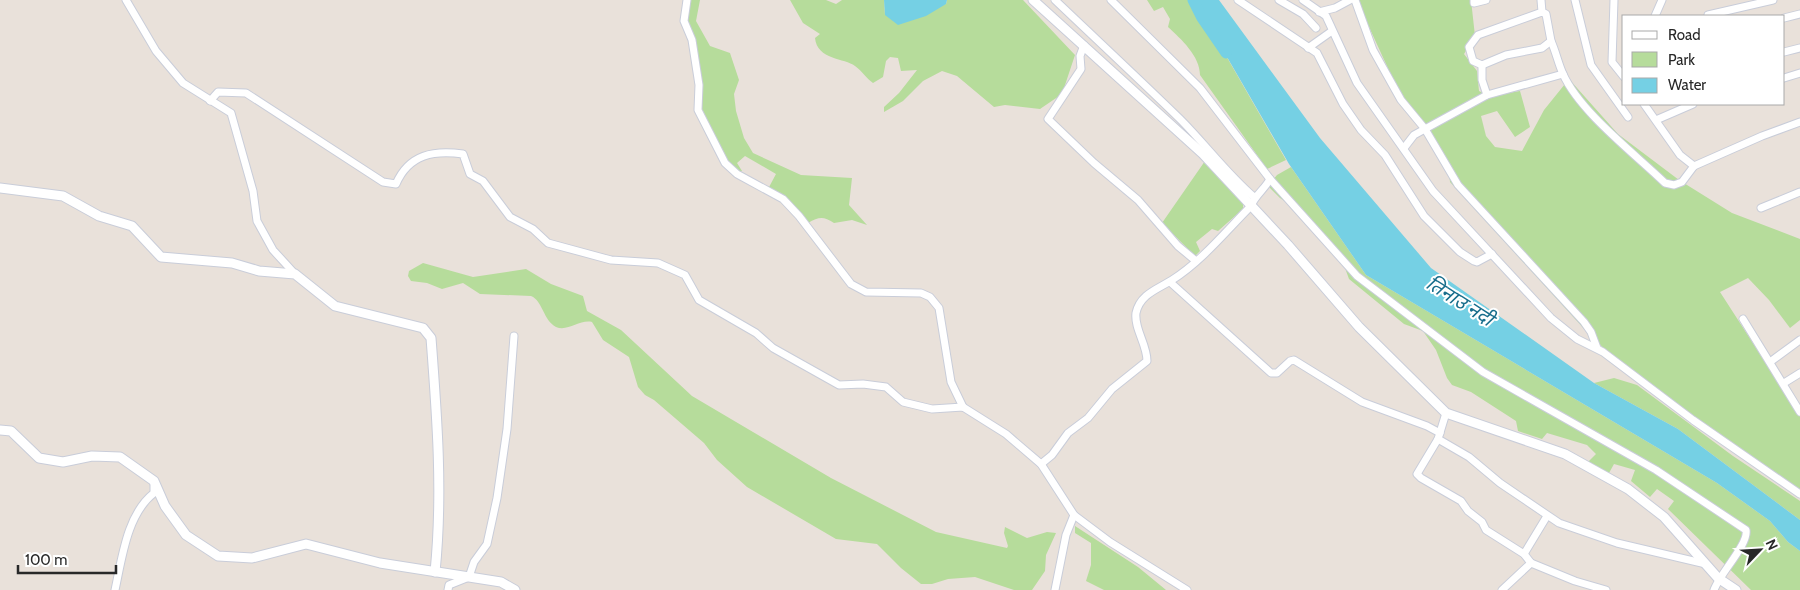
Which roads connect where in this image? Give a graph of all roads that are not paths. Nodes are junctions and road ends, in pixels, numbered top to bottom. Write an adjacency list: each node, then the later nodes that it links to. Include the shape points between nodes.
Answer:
1 (126, 0): 37 (street, via 161,57 183,83)
2 (687, 0): 62 (street, via 684,21 692,40 700,85 698,110 725,163 737,174 783,200 800,216 851,284 866,292 921,293 930,297 939,308 951,382)
3 (1033, 0): 27 (street)
4 (1055, 0): 49 (street, via 1182,121)
5 (1111, 0): 46 (street, via 1200,88)
6 (1238, 0): 28 (street)
7 (1279, 0): 24 (street, via 1302,14)
8 (1303, 0): 18 (street)
9 (1350, 0): 18 (street)
10 (1354, 0): 43 (street, via 1373,50 1406,106)
11 (1474, 0): 12 (street, via 1474,3)
12 (1486, 0)
13 (1541, 0): 19 (street)
14 (1574, 0): 40 (street, via 1591,65)
15 (1614, 0): 34 (street, via 1612,62)
16 (1662, 0): 21 (street)
17 (1773, 0): 22 (street)
18 (1319, 12): 25 (street, via 1326,16)
19 (1542, 12): 26 (street, via 1546,14); 31 (street, via 1478,35 1469,47 1473,61)
20 (1800, 14): 23 (street)
21 (1655, 15)
22 (1708, 15)
23 (1785, 18)
24 (1316, 28)
25 (1332, 31): 28 (street); 44 (street, via 1357,83)
26 (1551, 41): 31 (street, via 1542,48 1506,55); 33 (street)
27 (1084, 45): 49 (street); 52 (street, via 1080,56 1081,69 1048,119 1138,200 1178,246)
28 (1308, 48): 51 (street, via 1316,54 1343,104 1385,156 1424,216 1474,261)
29 (1800, 48): 30 (street)
30 (1785, 52)
31 (1482, 65): 36 (street)
32 (1800, 73): 35 (street)
33 (1563, 74): 36 (street); 45 (street, via 1588,110 1665,183 1674,185 1682,182)
34 (1622, 74)
35 (1785, 78)
36 (1487, 95): 43 (street)
37 (210, 100): 53 (street, via 231,113 253,191 257,221 273,250); 62 (street, via 218,92 246,93 383,182 396,184 401,172 413,160 442,151 463,154 470,174 483,181 510,217 533,229 548,243 611,260 658,263 685,275 699,300 756,333 773,348 839,385 886,387 903,402 932,409)
38 (1645, 105): 41 (street)
39 (1691, 105): 41 (street)
40 (1628, 117)
41 (1656, 120): 45 (street, via 1680,155)
42 (1800, 122): 45 (street)
43 (1425, 129): 44 (street, via 1414,135); 58 (street, via 1458,185 1584,322)
44 (1404, 148): 51 (street, via 1456,219)
45 (1694, 166)
46 (1270, 179): 49 (street); 77 (street, via 1357,276 1483,372 1656,470 1746,530 1745,541)
47 (0, 188): 53 (street, via 63,196 100,216 132,226 160,257 232,263 259,271)
48 (1800, 192): 50 (street)
49 (1253, 202): 52 (street); 64 (street, via 1359,327)
50 (1761, 208)
51 (1492, 254): 58 (street, via 1551,318 1577,339)
52 (1196, 261): 54 (street)
53 (295, 274): 75 (street, via 335,306 424,328 431,338 438,433 439,533)
54 (1170, 282): 66 (street, via 1271,373 1277,373 1294,360 1362,402 1426,426); 67 (street, via 1146,296 1138,307 1136,321 1147,353 1144,365 1112,389 1088,418 1068,433)
55 (1743, 319): 59 (street)
56 (514, 336): 76 (street, via 507,429 496,498 486,544)
57 (1800, 340): 59 (street)
58 (1598, 348): 69 (street, via 1693,420)
59 (1770, 362): 61 (street)
60 (1800, 373): 61 (street)
61 (1784, 384): 63 (street)
62 (963, 407): 67 (street, via 1006,434)
63 (1800, 412)
64 (1446, 414): 66 (street); 74 (street, via 1565,454 1628,489 1664,517)
65 (0, 430): 68 (street, via 10,430 39,458 63,462 92,456 120,456)
66 (1439, 436): 71 (street); 72 (street, via 1418,474 1461,501 1486,530)
67 (1041, 464): 70 (street)
68 (154, 481): 75 (street, via 165,506 186,536 218,556 252,558 306,544 380,563); 78 (street, via 154,492 134,518)
69 (1800, 494)
70 (1074, 516): 81 (street, via 1066,535); 82 (street)
71 (1547, 516): 72 (street); 74 (street, via 1569,527 1617,542)
72 (1524, 554): 73 (street)
73 (1531, 563): 83 (street); 84 (street)
74 (1708, 565): 77 (street)
75 (435, 572): 76 (street)
76 (469, 577): 79 (street, via 449,585); 80 (street, via 501,582)
77 (1718, 578): 85 (street); 86 (street)
78 (115, 590)
79 (448, 590)
80 (515, 590)
81 (1055, 590)
82 (1187, 590)
83 (1502, 590)
84 (1606, 590)
85 (1714, 590)
86 (1736, 590)

